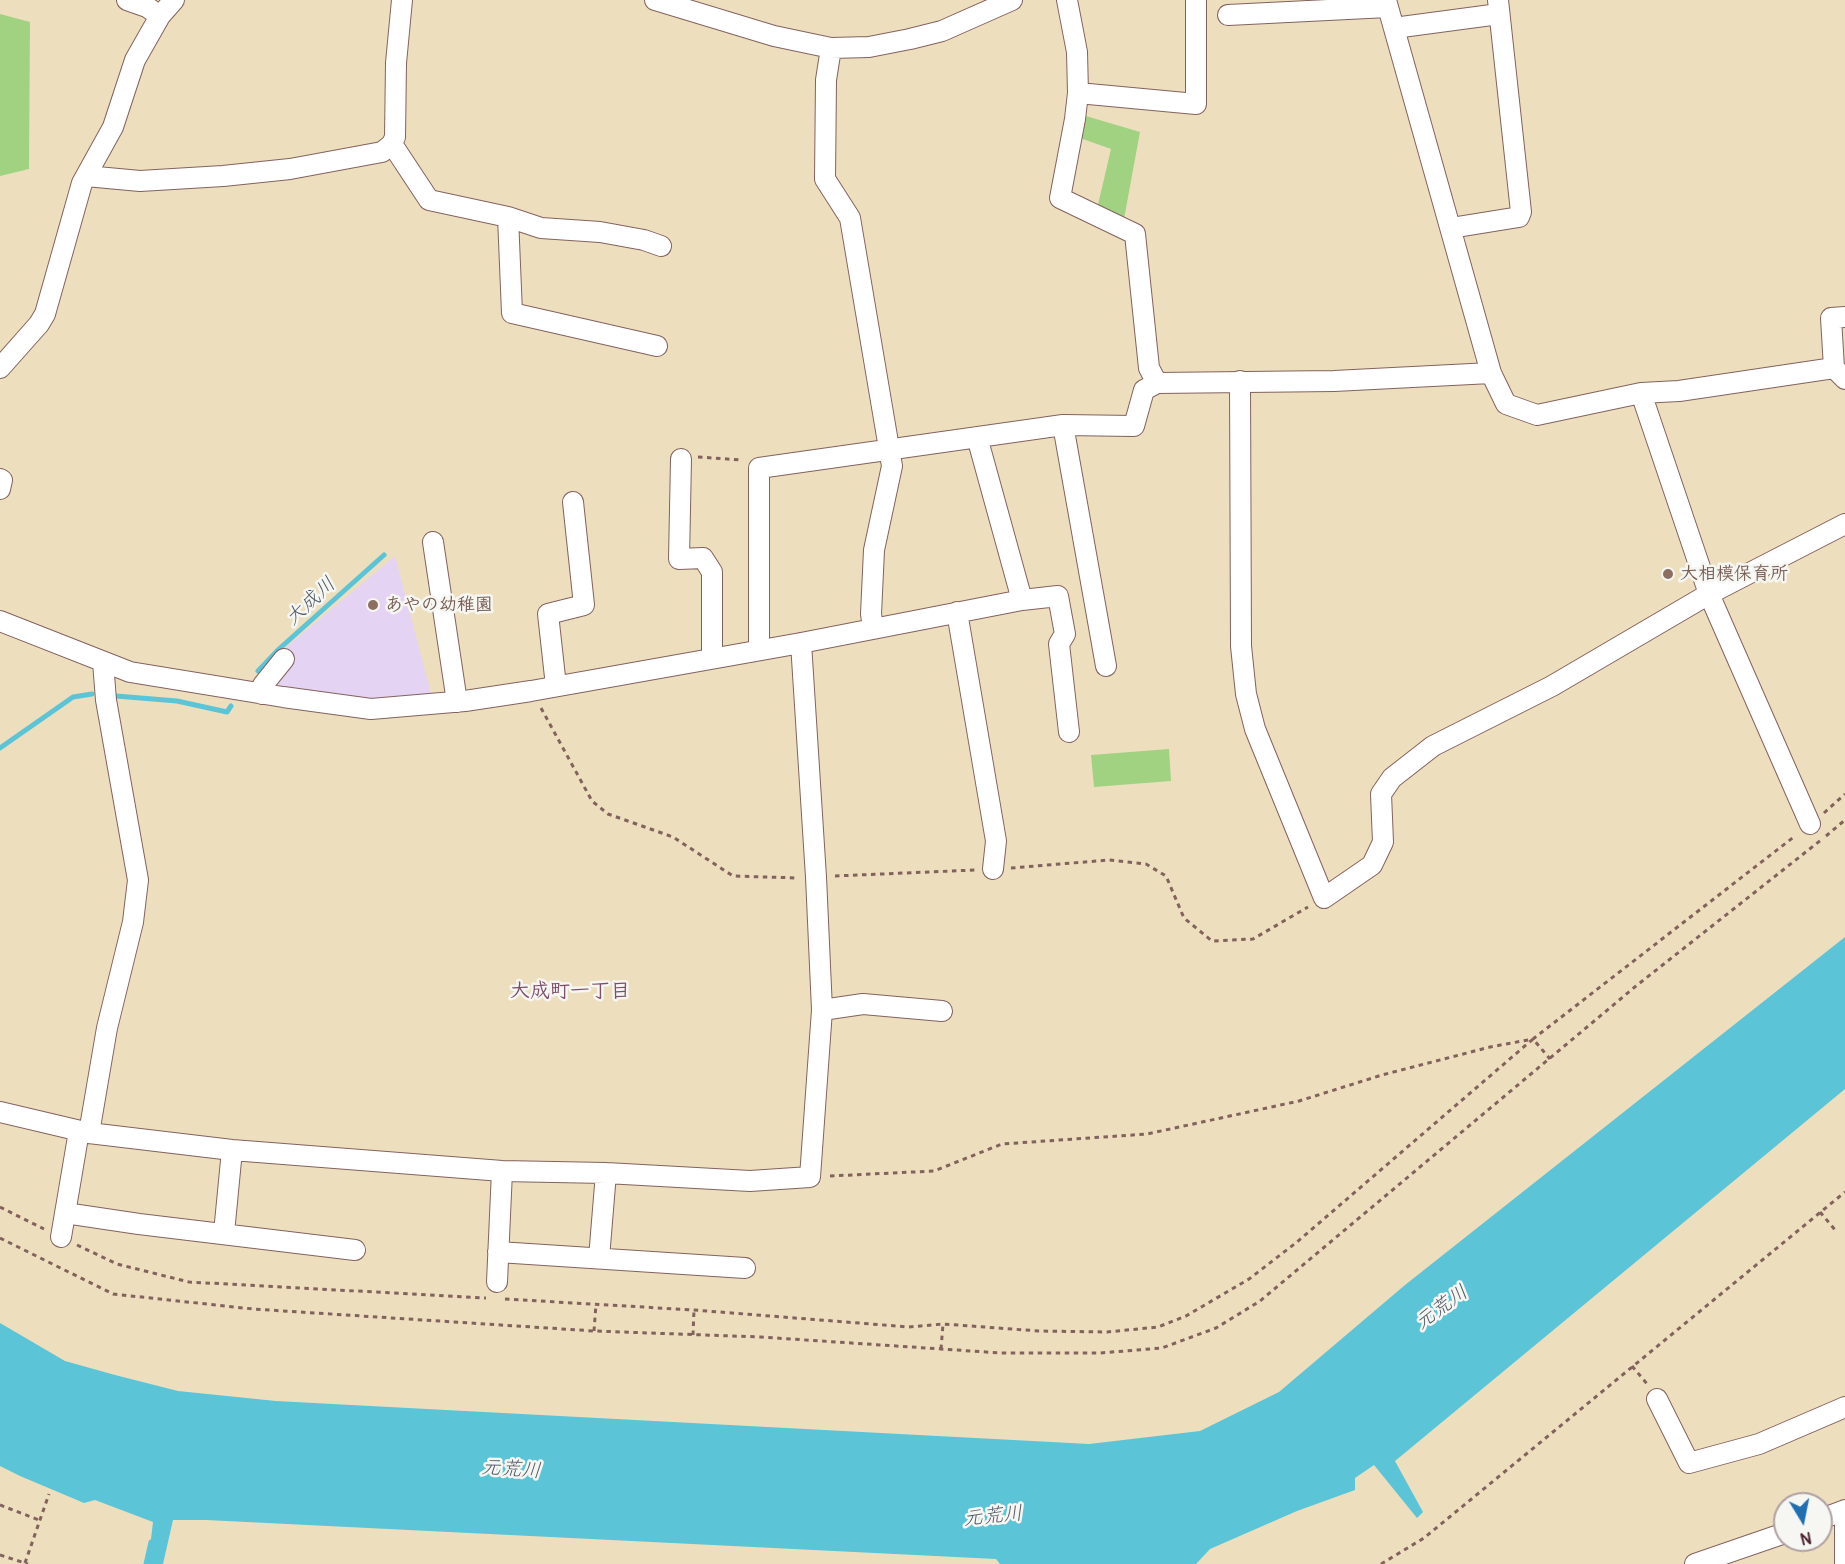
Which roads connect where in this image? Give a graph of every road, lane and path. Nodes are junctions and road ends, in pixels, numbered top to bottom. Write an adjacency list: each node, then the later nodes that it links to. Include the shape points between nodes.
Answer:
1 (126, 0): 12 (street)
2 (174, 0): 12 (street)
3 (402, 0): 16 (street)
4 (655, 0): 14 (street, via 774,36)
5 (1012, 0): 14 (street, via 942,31 869,46)
6 (1067, 0): 15 (street, via 1077,52)
7 (1197, 0): 15 (street, via 1196,104)
8 (1387, 4): 9 (street); 13 (street)
9 (1301, 6): 11 (street)
10 (1499, 7): 13 (street); 19 (street, via 1521,212 1519,217)
11 (1228, 15)
12 (160, 16): 17 (street, via 135,60 113,127)
13 (1394, 28): 19 (street)
14 (831, 48): 31 (street, via 826,80 825,179 850,218)
15 (1078, 93): 27 (street, via 1060,198 1135,234 1149,369)
16 (392, 144): 17 (street, via 382,152 290,169 140,181); 18 (street, via 429,200)
17 (86, 176): 23 (street, via 45,314)
18 (508, 217): 20 (street, via 541,228 600,232); 22 (street, via 512,313)
19 (1451, 228): 24 (street)
20 (661, 246)
21 (1845, 317): 25 (street, via 1831,318)
22 (657, 346)
23 (0, 368)
24 (1491, 373): 26 (street); 28 (street, via 1506,404 1537,415)
25 (1840, 374): 28 (street)
26 (1240, 381): 27 (street); 60 (street, via 1241,646 1246,694 1255,729)
27 (1157, 383): 29 (street, via 1144,390 1134,426)
28 (1641, 393): 39 (street)
29 (1063, 425): 30 (street); 49 (street)
30 (977, 437): 31 (street); 40 (street)
31 (890, 451): 33 (street); 43 (street, via 892,466 874,549)
32 (681, 459): 33 (path, via 750,460); 47 (street, via 679,559 702,558 712,572)
33 (759, 468): 45 (street)
34 (0, 479): 35 (street)
35 (0, 489)
36 (573, 501): 50 (street, via 584,605 548,614)
37 (1845, 524): 39 (street)
38 (433, 542): 53 (street)
39 (1709, 594): 57 (street); 60 (street, via 1552,686 1433,746 1392,778 1381,794 1383,842 1372,865)
40 (1022, 600): 41 (street); 54 (street, via 1058,596 1065,634 1059,644)
41 (957, 612): 43 (street); 58 (street, via 996,841)
42 (0, 621): 48 (street)
43 (873, 628): 44 (street)
44 (801, 643): 45 (street); 59 (street)
45 (759, 649): 47 (street)
46 (284, 658): 52 (street, via 263,685)
47 (712, 658): 50 (street)
48 (103, 662): 52 (street, via 130,672); 66 (street, via 106,700 138,880 133,922)
49 (1106, 666)
50 (556, 686): 51 (street)
51 (531, 691): 53 (street); 59 (path, via 592,801 608,814 673,837 733,876)
52 (262, 694): 53 (street, via 371,709)
53 (457, 702)
54 (1069, 732)
55 (1845, 794): 57 (path)
56 (1845, 820): 64 (path)
57 (1810, 824): 63 (path)
58 (993, 869): 59 (path); 60 (path, via 1109,860 1146,864 1166,876 1184,918 1212,940 1253,939)
59 (816, 877): 61 (street)
60 (1324, 898)
61 (822, 1010): 62 (street, via 863,1004); 70 (street)
62 (942, 1011)
63 (1533, 1039): 64 (path); 70 (path, via 1490,1047 1299,1101 1147,1134 1002,1144 934,1171); 86 (path, via 1297,1242 1249,1279 1186,1316 1158,1327 1107,1332)
64 (1550, 1059): 89 (path, via 1260,1301 1216,1328 1162,1348 1110,1352)
65 (0, 1112): 66 (street)
66 (84, 1132): 67 (street); 74 (street)
67 (232, 1150): 68 (street); 76 (street)
68 (502, 1171): 69 (street); 80 (street)
69 (606, 1173): 70 (street, via 750,1181); 81 (street)
70 (810, 1177)
71 (1845, 1192): 73 (path)
72 (0, 1207): 77 (path)
73 (1820, 1212): 75 (path); 90 (path)
74 (65, 1213): 76 (street); 77 (street)
75 (1836, 1231)
76 (224, 1233): 79 (street)
77 (61, 1237): 83 (path, via 117,1264 189,1282)
78 (0, 1239): 87 (path, via 113,1294 253,1309)
79 (355, 1250)
80 (498, 1252): 81 (street); 83 (street)
81 (599, 1258): 82 (street)
82 (745, 1268)
83 (495, 1293): 84 (path)
84 (596, 1304): 85 (path); 87 (path)
85 (694, 1310): 86 (path, via 909,1327); 88 (path)
86 (943, 1324): 89 (path)
87 (594, 1331): 88 (path)
88 (693, 1335): 89 (path)
89 (941, 1349)
90 (1632, 1366): 91 (path); 101 (path, via 1425,1538)
91 (1652, 1392): 92 (street, via 1689,1463 1759,1444)
92 (1845, 1407)
93 (49, 1494): 96 (path)
94 (0, 1505): 96 (path)
95 (1845, 1510): 103 (street)
96 (39, 1520): 100 (path)
97 (1773, 1538): 99 (street)
98 (0, 1555): 100 (path)
99 (1721, 1560): 102 (street)
100 (26, 1564)
101 (1381, 1564)
102 (1695, 1564)
103 (1845, 1564)

